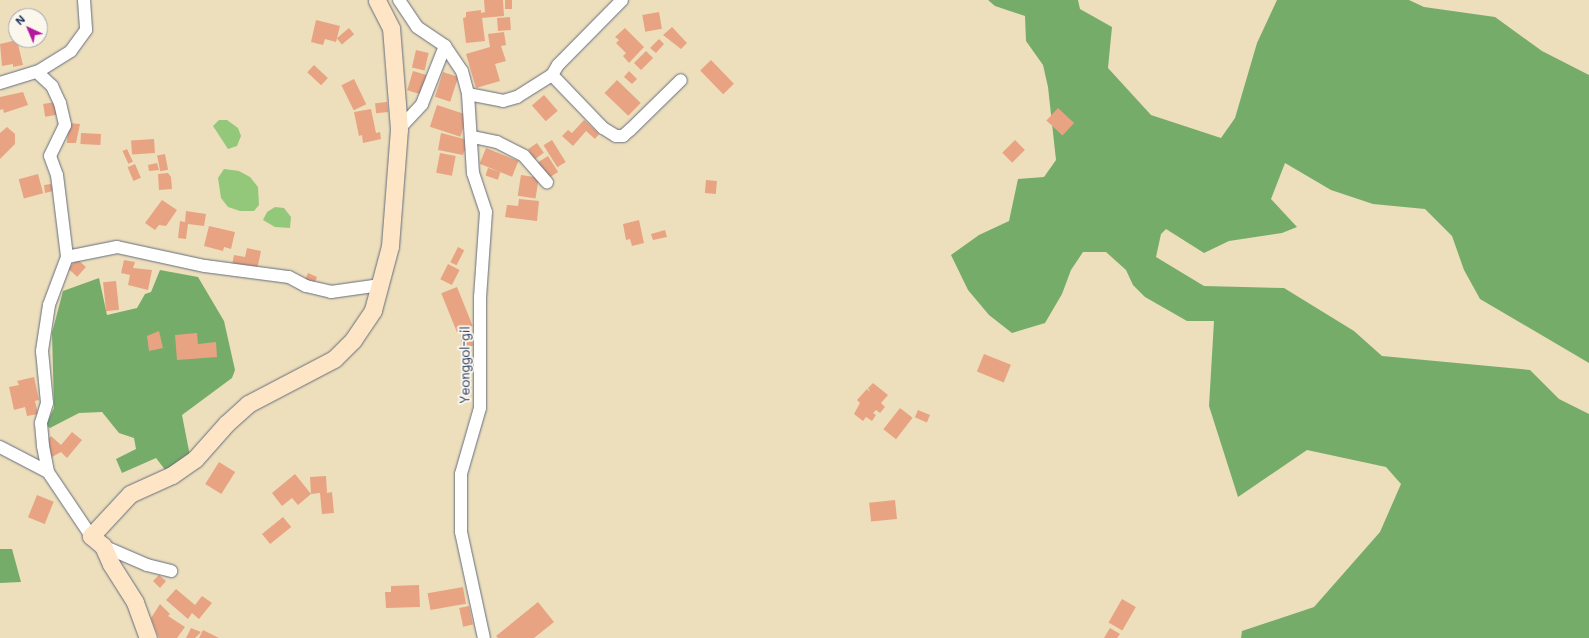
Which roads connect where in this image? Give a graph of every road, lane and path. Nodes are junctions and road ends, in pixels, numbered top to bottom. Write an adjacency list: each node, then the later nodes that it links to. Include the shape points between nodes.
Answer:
1 (84, 0): 6 (street, via 86,30 71,51)
2 (377, 0): 11 (main road, via 391,28)
3 (399, 0): 5 (street, Yeonggol-gil, via 417,27)
4 (622, 0): 7 (street, via 558,65)
5 (445, 46): 10 (street, Yeonggol-gil, via 462,71); 11 (street, via 422,104)
6 (37, 72): 9 (street); 14 (street, via 52,86 60,103 65,125 50,156 57,175)
7 (552, 75): 8 (street, via 603,128 616,136 630,130); 10 (street, via 517,97 503,101)
8 (681, 80)
9 (0, 83)
10 (468, 94): 12 (street, Yeonggol-gil)
11 (399, 129): 15 (main road, via 390,246)
12 (473, 137): 13 (street, via 497,142 524,156); 21 (street, Yeonggol-gil, via 473,173 486,212 480,297 480,408 461,474 461,532)
13 (547, 182)
14 (67, 257): 15 (street, via 117,247 205,266 289,277 306,286 331,292); 17 (street, via 49,305 42,351 47,403 41,423)
15 (381, 285): 18 (main road, via 373,310 354,340 334,359 248,404 195,459 172,475 130,494)
16 (0, 447): 17 (street)
17 (48, 472): 18 (street)
18 (97, 541): 19 (street, via 140,562); 20 (main road, via 135,602)
19 (171, 571)
20 (148, 638)
21 (484, 638)

